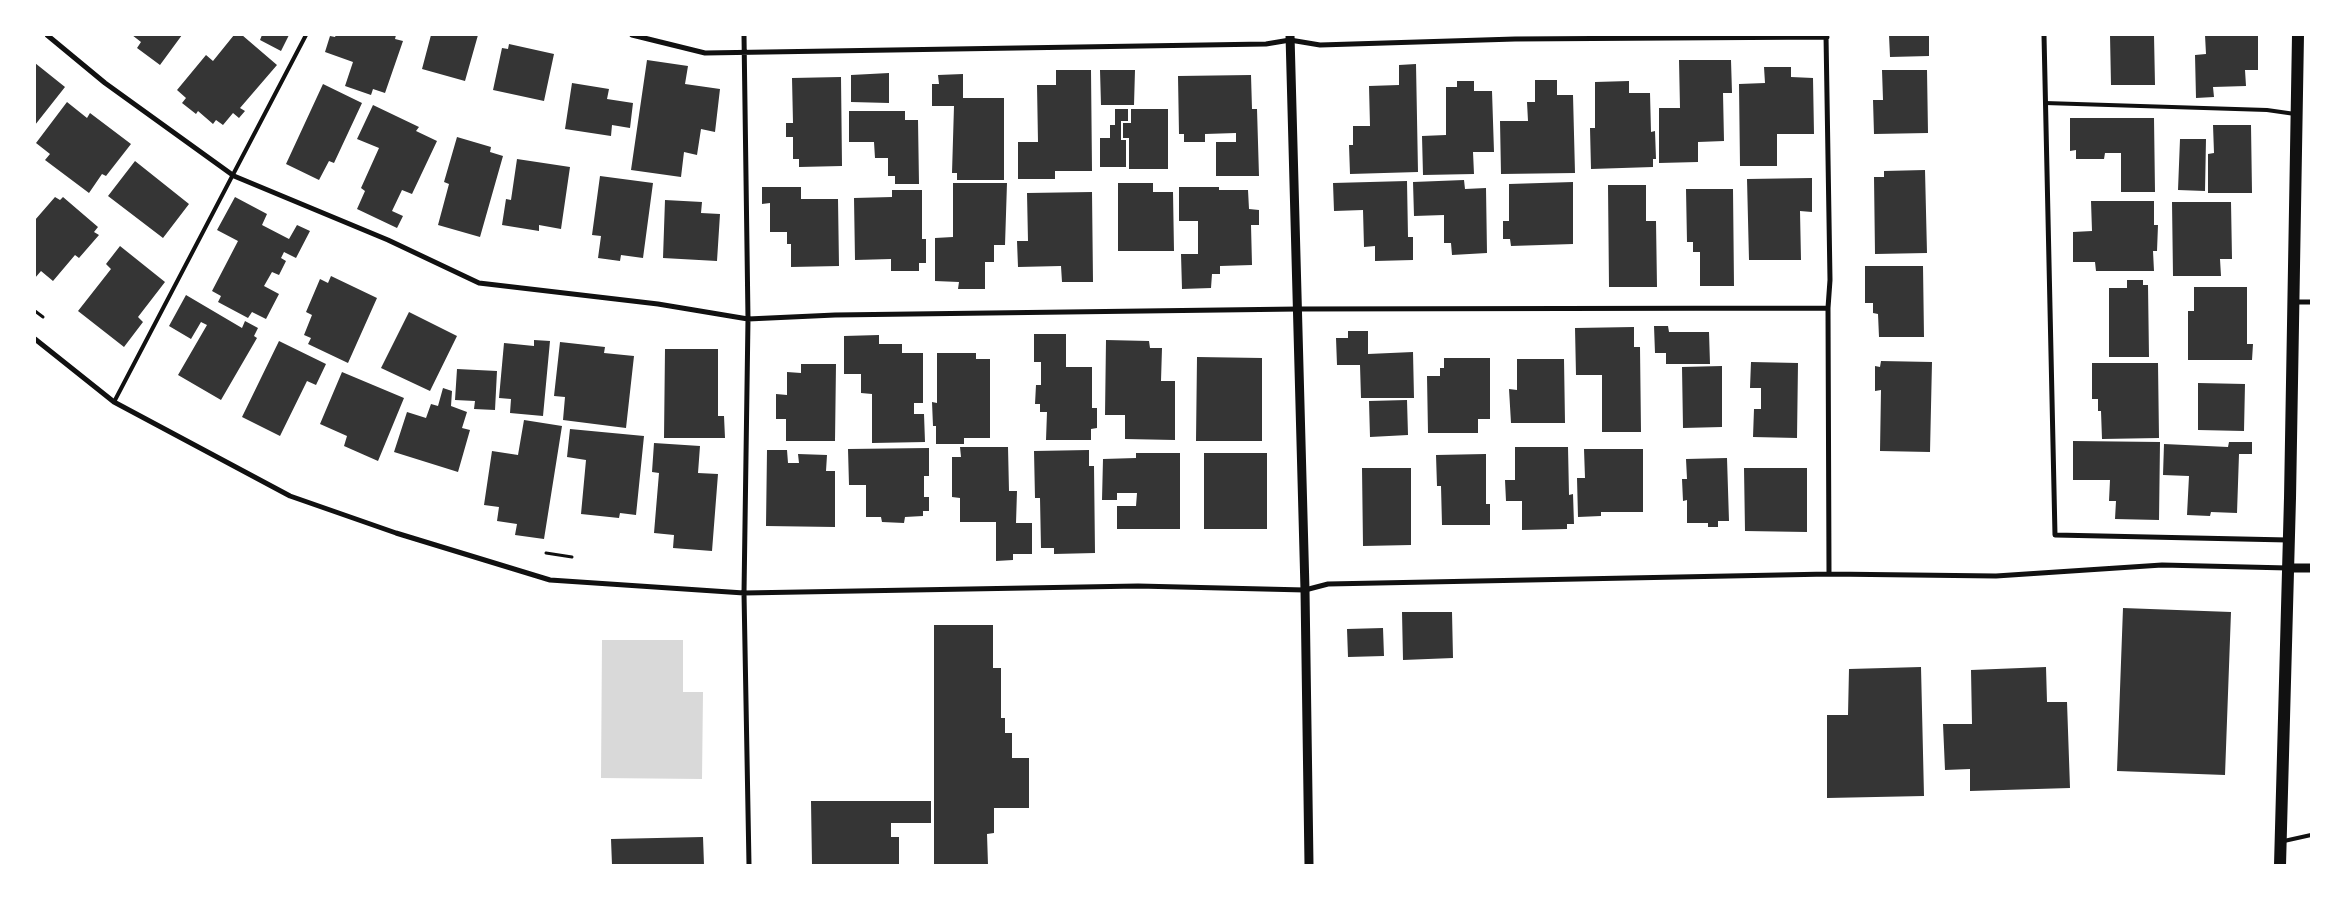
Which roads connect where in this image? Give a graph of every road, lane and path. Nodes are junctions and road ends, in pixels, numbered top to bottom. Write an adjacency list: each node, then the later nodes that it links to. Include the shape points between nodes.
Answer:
1 (47, 35): 12 (street, via 105,83)
2 (306, 35): 12 (lane)
3 (632, 35): 9 (street, via 705,53)
4 (744, 35): 9 (street)
5 (2044, 35): 10 (street)
6 (2298, 35): 11 (main road)
7 (1827, 36): 8 (street, via 1515,39 1320,45); 15 (street)
8 (1290, 38): 9 (street, via 1266,44); 16 (street)
9 (744, 52): 18 (street)
10 (2045, 103): 11 (lane, via 2266,110); 22 (street, via 2055,535)
11 (2297, 114): 13 (main road)
12 (234, 176): 18 (street, via 388,240 480,283 658,304); 21 (lane)
13 (2293, 302): 14 (street); 22 (main road)
14 (2311, 302)
15 (1828, 308): 16 (street); 27 (street)
16 (1298, 309): 18 (street); 28 (street)
17 (35, 311): 19 (path)
18 (748, 319): 29 (street)
19 (50, 322)
20 (35, 340): 21 (street)
21 (114, 402): 29 (street, via 290,496 541,578)
22 (2289, 540): 25 (main road)
23 (543, 553): 24 (path)
24 (582, 558)
25 (2288, 568): 26 (street); 27 (street, via 2162,565 1996,576); 31 (main road)
26 (2311, 568)
27 (1829, 574): 28 (street, via 1328,584)
28 (1305, 590): 29 (street, via 1138,586); 33 (street)
29 (744, 593): 32 (street)
30 (2311, 835): 31 (lane)
31 (2281, 841): 34 (main road)
32 (749, 865)
33 (1309, 865)
34 (2280, 865)

